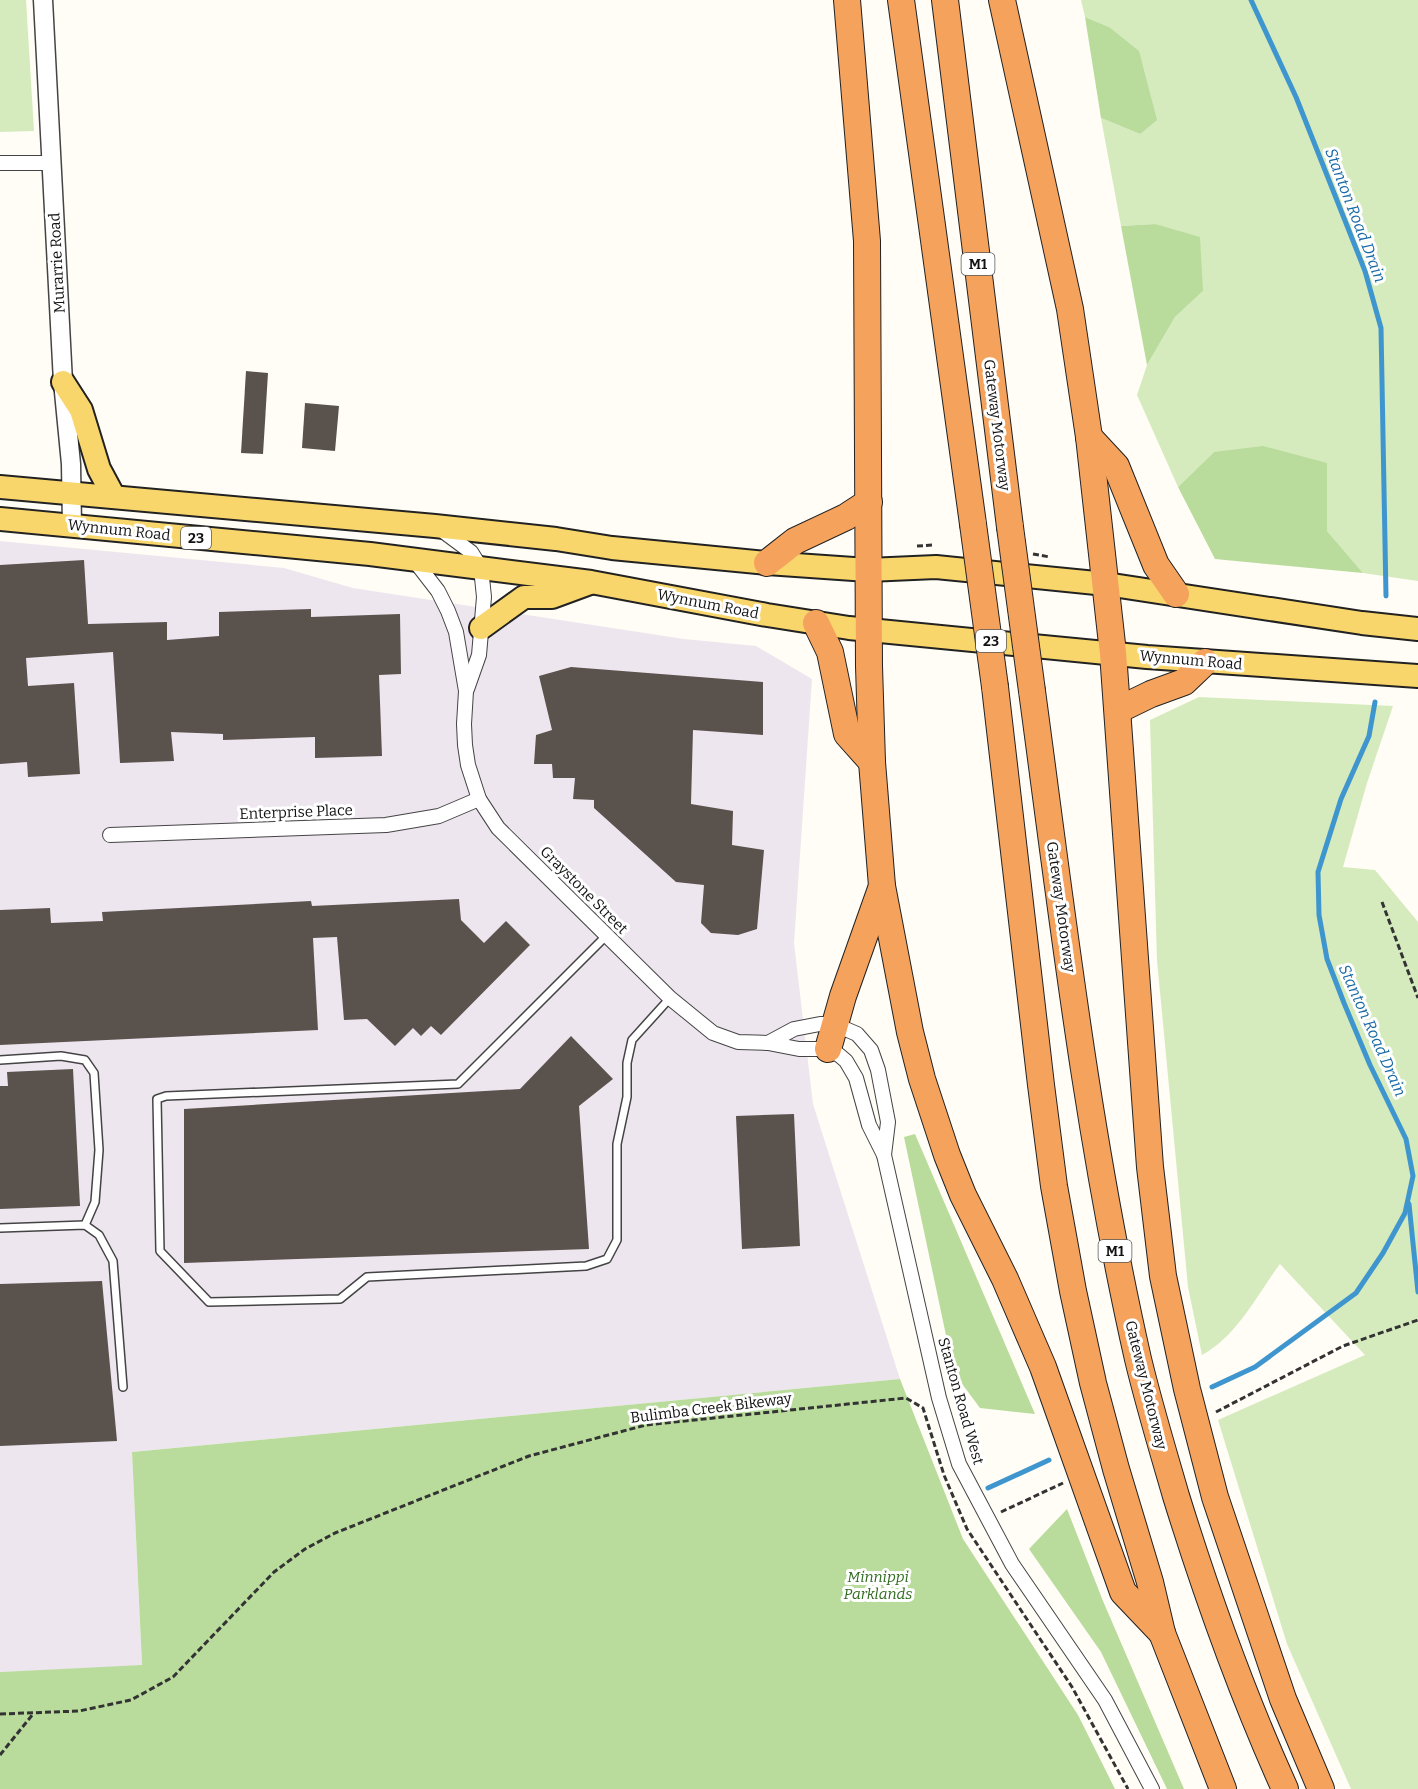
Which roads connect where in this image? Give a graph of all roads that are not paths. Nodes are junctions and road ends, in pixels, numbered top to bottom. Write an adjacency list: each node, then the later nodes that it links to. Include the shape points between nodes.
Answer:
1 (43, 0): 7 (street, Murarrie Road)
2 (847, 0): 13 (highway, via 867,241)
3 (900, 0): 47 (highway, M1, bridge, via 995,687 1054,1186 1093,1383)
4 (945, 0): 50 (highway, Gateway Motorway / M1, bridge, via 1065,939 1118,1263 1161,1446 1197,1564 1239,1680)
5 (1002, 0): 9 (highway, via 1070,309)
6 (0, 163): 7 (street)
7 (52, 164): 8 (street, Murarrie Road)
8 (63, 382): 11 (street, Murarrie Road); 12 (main road, via 81,410 97,462)
9 (1089, 437): 22 (highway); 23 (highway, via 1116,466 1156,566)
10 (0, 488): 11 (main road, 23)
11 (71, 493): 12 (main road, 23); 15 (street, Murarrie Road)
12 (114, 497): 16 (main road, 23)
13 (869, 502): 18 (highway, via 795,541); 20 (highway)
14 (0, 519): 15 (main road, Wynnum Road / 23)
15 (72, 526): 17 (main road, Wynnum Road / 23)
16 (435, 526): 18 (main road, 23); 19 (street, via 464,545)
17 (414, 560): 19 (main road, Wynnum Road / 23); 31 (street, Graystone Street, via 448,611 456,632)
18 (767, 563): 20 (main road, 23)
19 (481, 568): 21 (main road, Wynnum Road / 23); 25 (street, Graystone Street)
20 (868, 570): 22 (main road, 23, via 936,567); 27 (highway)
21 (591, 582): 24 (main road, Wynnum Road / 23); 25 (main road, via 552,597 524,597)
22 (1106, 584): 23 (main road, 23); 28 (highway)
23 (1176, 594): 26 (main road, 23)
24 (816, 623): 27 (main road, Wynnum Road / 23); 33 (highway, via 830,652 847,734)
25 (481, 628): 31 (street, Graystone Street, via 479,655)
26 (1418, 629)
27 (869, 630): 28 (main road, Wynnum Road / 23); 33 (highway)
28 (1113, 653): 29 (main road, Wynnum Road / 23); 32 (highway)
29 (1205, 662): 30 (main road, Wynnum Road / 23); 32 (highway, via 1184,682)
30 (1418, 676)
31 (466, 691): 34 (street, Graystone Street, via 465,745)
32 (1118, 710): 51 (highway, via 1150,1156 1163,1276 1215,1497 1283,1699)
33 (872, 762): 36 (highway)
34 (479, 799): 35 (street, Enterprise Place, via 439,816 386,825); 37 (street, Graystone Street, via 498,828)
35 (110, 835)
36 (882, 886): 39 (highway); 47 (highway, via 910,1032 947,1155 1043,1367 1123,1592)
37 (606, 936): 38 (street, Graystone Street); 38 (lane, via 458,1084 157,1099 160,1251 209,1302 340,1299 367,1277 586,1266 607,1259 617,1240 617,1144 627,1097 632,1040)
38 (670, 998): 40 (street, Graystone Street, via 698,1023 725,1039)
39 (834, 1024): 40 (street, Graystone Street, via 794,1029); 41 (highway); 43 (street, Stanton Road West, via 857,1034 871,1050 888,1122)
40 (768, 1043): 41 (street, Graystone Street)
41 (828, 1049): 43 (street, Stanton Road West, via 852,1069 869,1125)
42 (0, 1060): 44 (lane, via 61,1056 85,1060 94,1073 99,1150 95,1202)
43 (884, 1155): 48 (street, Stanton Road West, via 939,1398 959,1464 1012,1564 1106,1700)
44 (85, 1225): 45 (lane); 46 (lane, via 99,1235 113,1261)
45 (0, 1228)
46 (123, 1387)
47 (1162, 1634): 49 (highway, M1)
48 (1152, 1789)
49 (1223, 1789)
50 (1285, 1789)
51 (1321, 1789)

